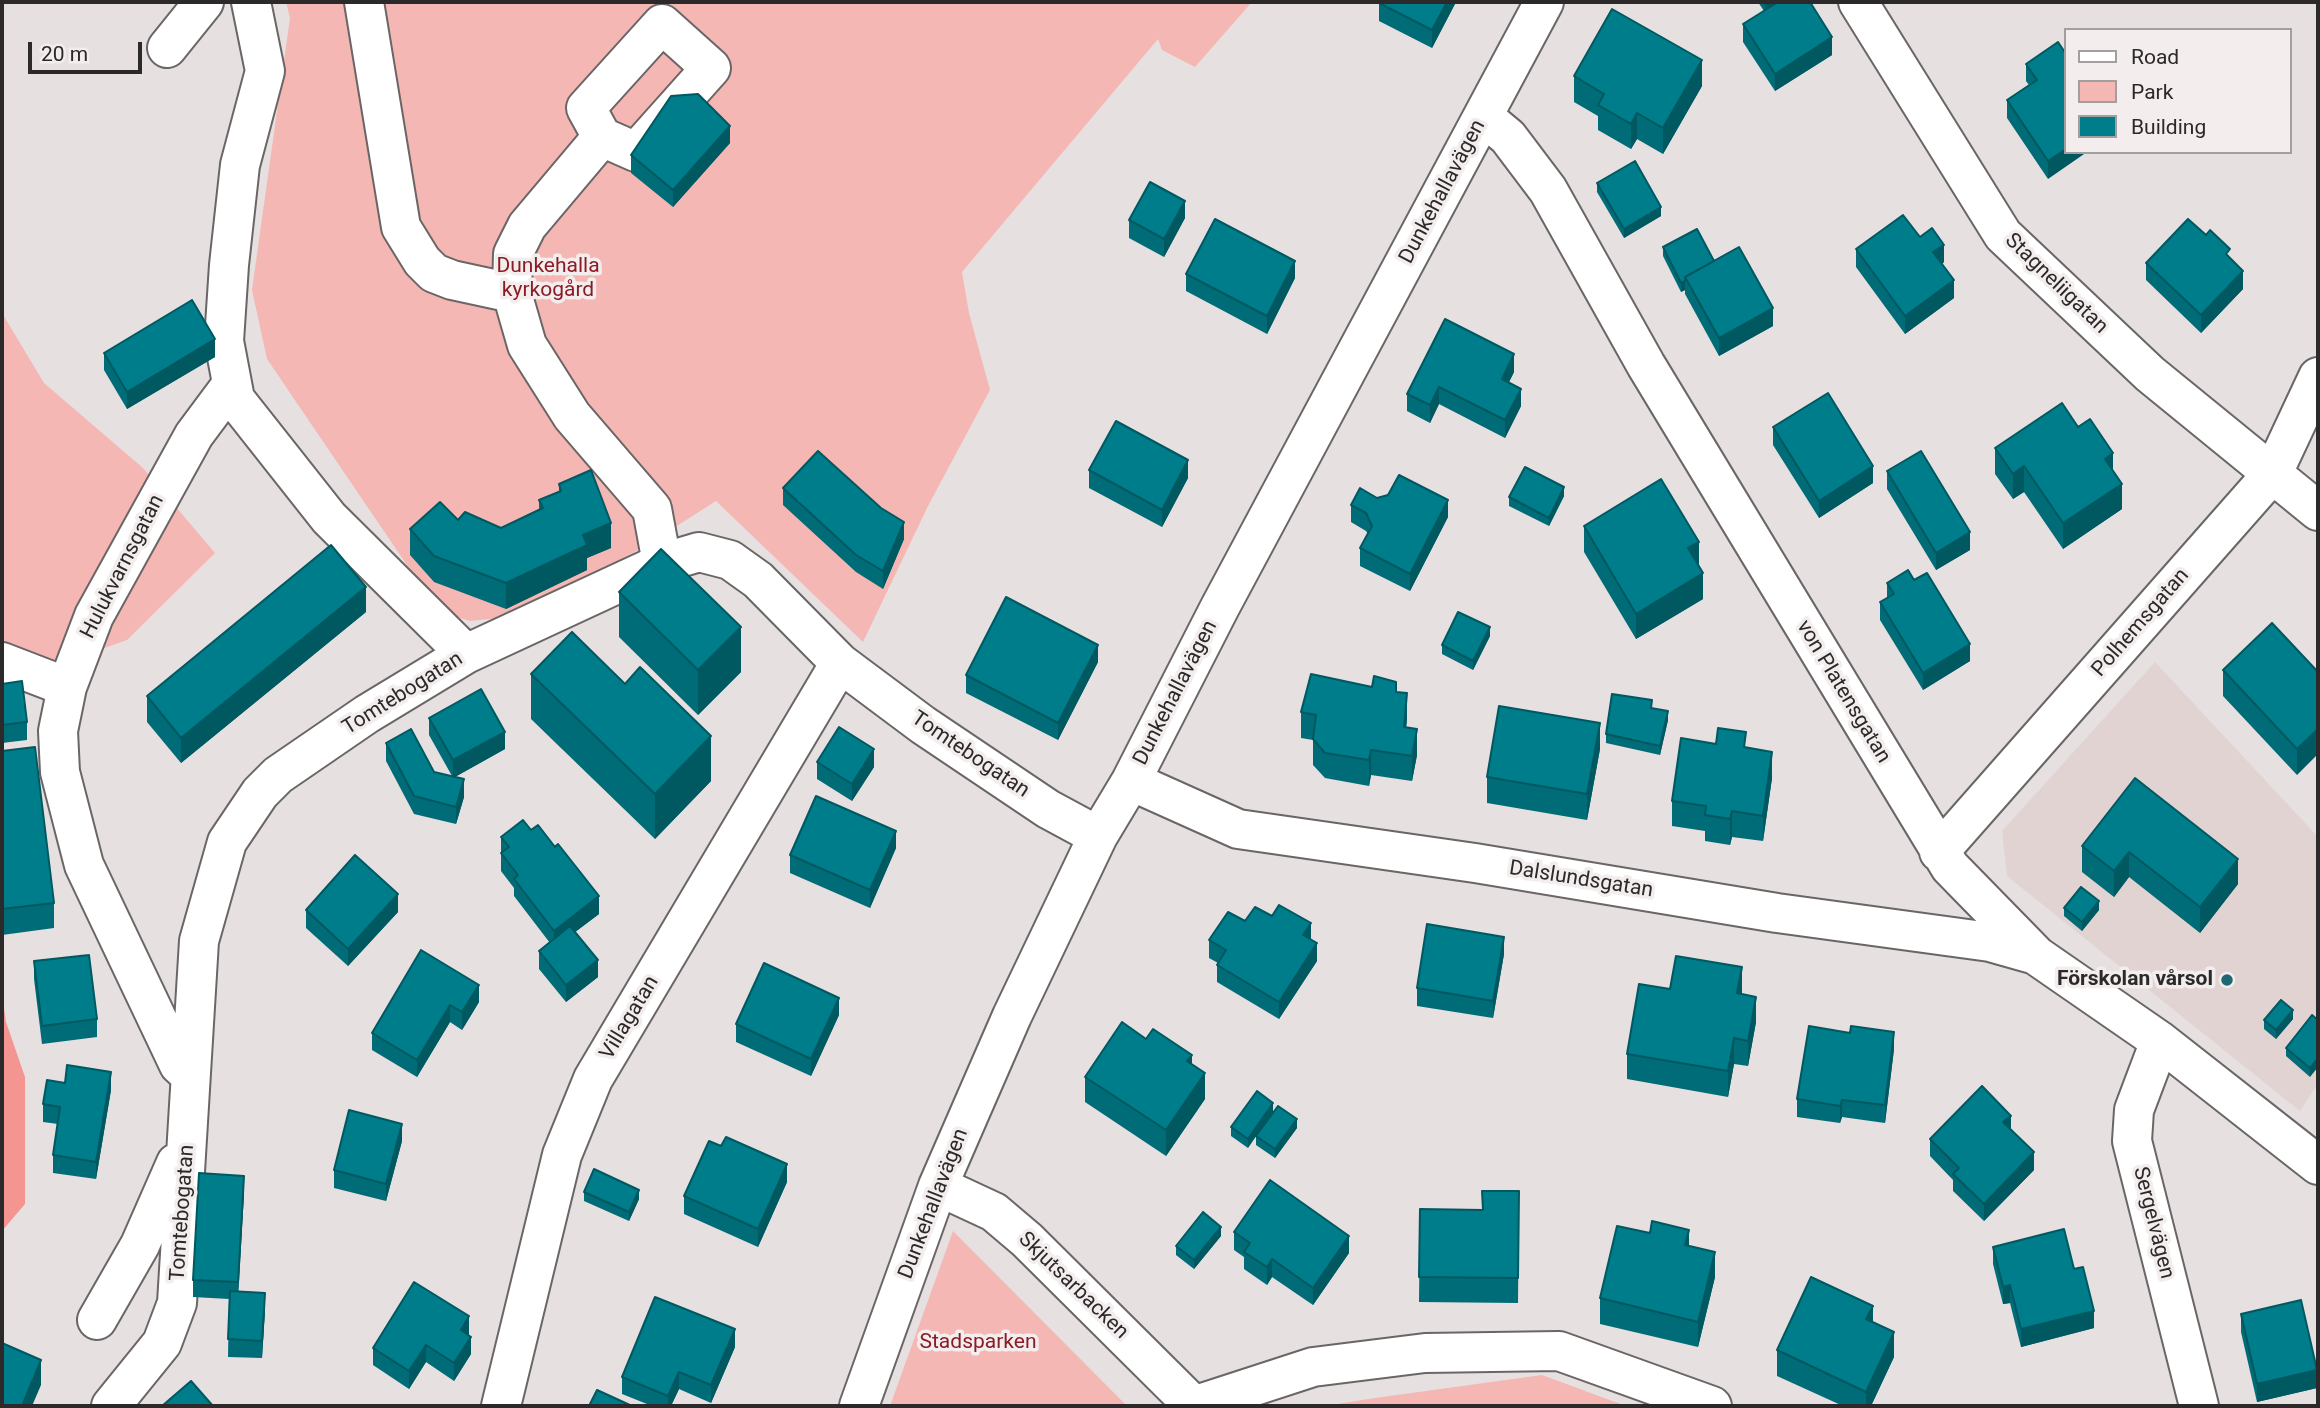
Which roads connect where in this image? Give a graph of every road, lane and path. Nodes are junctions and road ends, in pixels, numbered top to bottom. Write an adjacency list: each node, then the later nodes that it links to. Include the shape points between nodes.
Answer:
1 (204, 2): 6 (street)
2 (251, 2): 11 (street, via 265,71 240,164 229,265 224,341)
3 (364, 2): 9 (street, via 401,227 434,273)
4 (1544, 2): 7 (street, Dunkehallavägen)
5 (1858, 2): 12 (street, Stagneliigatan, via 2003,235 2150,374)
6 (167, 47)
7 (1484, 117): 19 (street, Dunkehallavägen); 21 (street, von Platensgatan, via 1508,137 1548,190 1646,365)
8 (602, 137): 9 (street, via 527,226 513,254)
9 (512, 293): 14 (street, via 527,345 572,416 652,509)
10 (2318, 377): 12 (street, Polhemsgatan)
11 (232, 384): 15 (street, via 235,400 329,518); 18 (street, Hulukvarnsgatan, via 194,435 128,552 94,616)
12 (2273, 473): 13 (street, Stagneliigatan); 21 (street, Polhemsgatan)
13 (2318, 511)
14 (662, 563): 15 (street, Tomtebogatan); 17 (street, Tomtebogatan, via 699,551 730,560 758,580)
15 (466, 654): 24 (street, Tomtebogatan, via 278,775 227,842 199,941)
16 (2, 662): 18 (street)
17 (840, 663): 20 (street, Tomtebogatan, via 1048,809); 30 (street, Villagatan, via 593,1079 562,1154)
18 (67, 687): 24 (street, Hulukvarnsgatan, via 58,731 60,772 84,865 179,1065)
19 (1131, 781): 20 (street, Dunkehallavägen); 22 (street, Dalslundsgatan, via 1238,829 1990,942)
20 (1098, 836): 27 (street, Dunkehallavägen)
21 (1939, 852): 22 (street, von Platensgatan)
22 (2037, 956): 23 (street, von Platensgatan)
23 (2160, 1041): 26 (street, von Platensgatan); 34 (street, Sergelvägen, via 2134,1110 2132,1141)
24 (190, 1074): 25 (street, Tomtebogatan)
25 (188, 1131): 28 (street, via 161,1201); 29 (street, Tomtebogatan, via 177,1303 162,1343)
26 (2318, 1166)
27 (938, 1185): 31 (street, Dunkehallavägen); 32 (street, Skjutsarbacken, via 994,1212 1027,1240)
28 (97, 1320)
29 (111, 1406)
30 (501, 1406)
31 (859, 1406)
32 (1194, 1406): 33 (street, via 1313,1367 1425,1353 1559,1351)
33 (1712, 1406)
34 (2199, 1406)

